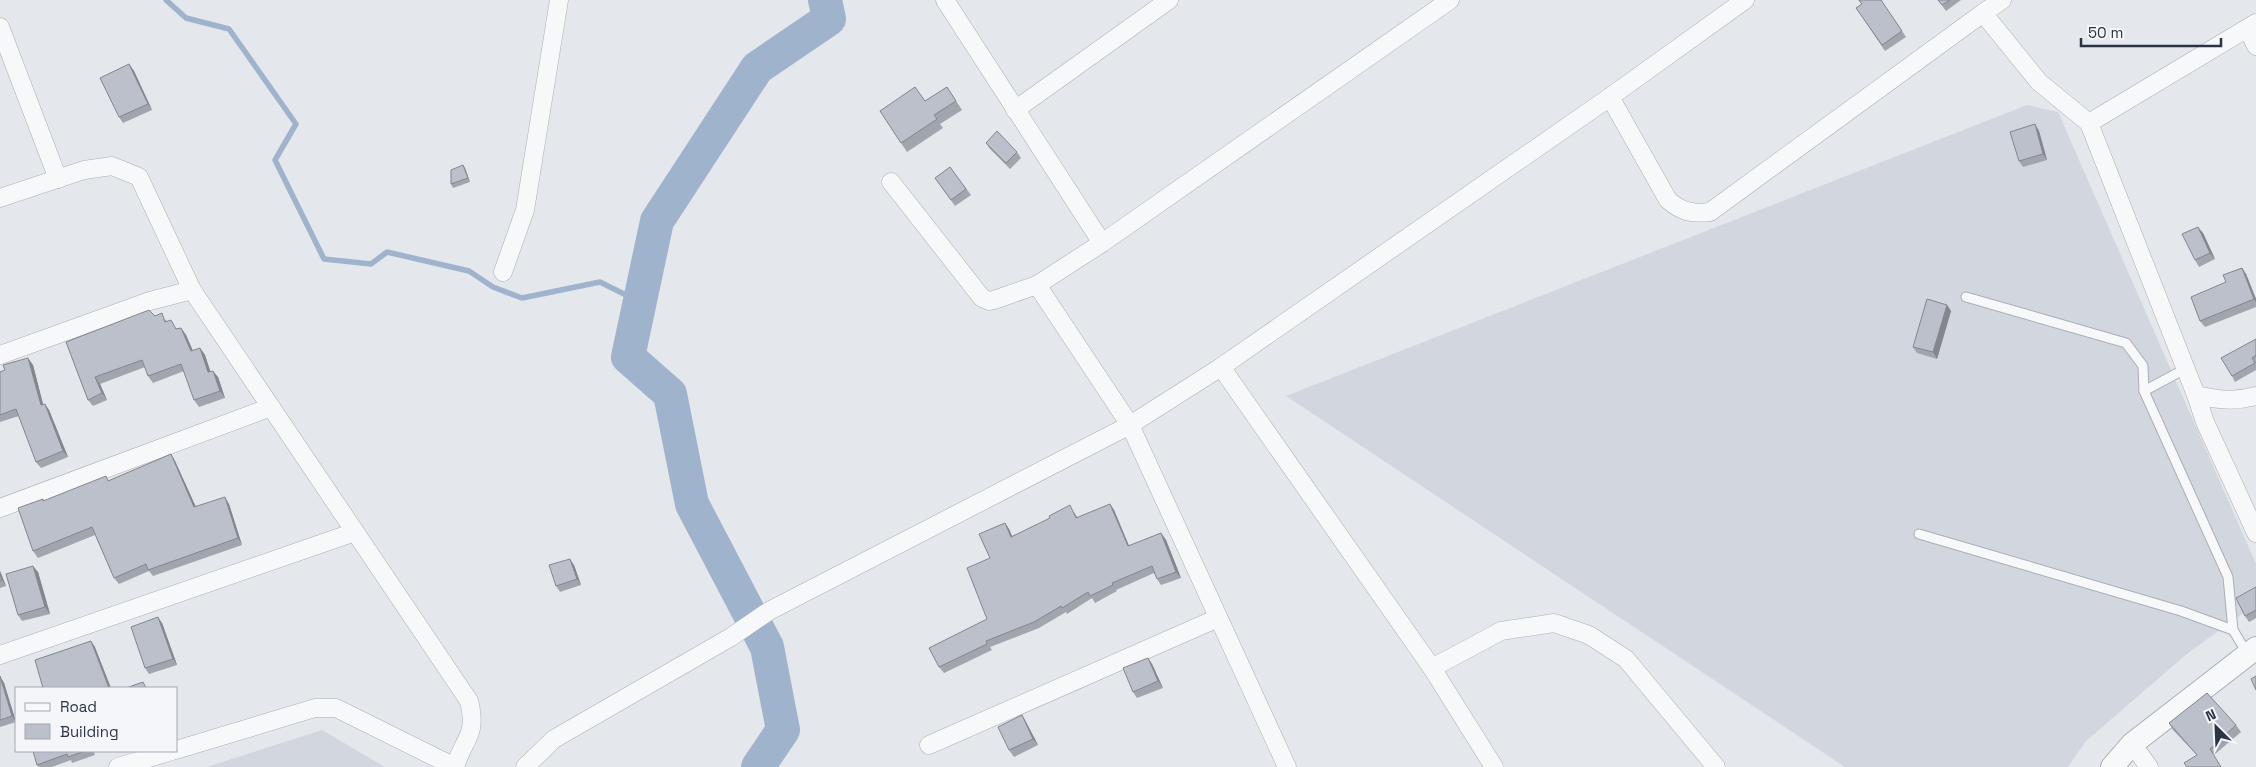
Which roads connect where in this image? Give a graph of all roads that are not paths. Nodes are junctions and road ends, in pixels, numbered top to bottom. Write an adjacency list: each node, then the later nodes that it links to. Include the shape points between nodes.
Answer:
1 (559, 0): 18 (street, via 525,210)
2 (944, 0): 12 (street)
3 (1169, 0): 12 (street)
4 (1450, 0): 17 (street)
5 (1745, 0): 11 (street)
6 (2002, 0): 7 (street)
7 (1983, 13): 11 (street, via 1710,212 1680,210 1668,200); 13 (street, via 2039,82)
8 (2252, 26): 10 (street); 13 (street)
9 (0, 27): 14 (street)
10 (2256, 46)
11 (1610, 97): 23 (street)
12 (1016, 110): 17 (street)
13 (2089, 123): 24 (street)
14 (58, 179): 16 (street); 20 (street, via 84,170 112,166 139,177)
15 (891, 182): 19 (street, via 982,298 994,300)
16 (0, 198)
17 (1102, 243): 19 (street)
18 (503, 272)
19 (1037, 285): 29 (street)
20 (192, 290): 22 (street, via 150,301); 28 (street)
21 (1966, 296): 25 (lane, via 2126,343 2143,366)
22 (0, 356)
23 (1221, 367): 29 (street); 38 (street)
24 (2185, 369): 25 (lane); 26 (street)
25 (2144, 391): 35 (lane, via 2228,577)
26 (2196, 395): 27 (street, via 2238,401); 32 (street, via 2205,422)
27 (2256, 396)
28 (271, 407): 30 (street); 31 (street)
29 (1130, 425): 34 (street); 45 (street, via 769,611 731,637 554,739)
30 (0, 508)
31 (355, 532): 37 (street); 44 (street, via 469,701 473,719 468,741)
32 (2256, 533)
33 (1919, 534): 35 (lane)
34 (1218, 618): 40 (street); 46 (street)
35 (2233, 630): 36 (lane)
36 (2252, 651): 39 (street)
37 (0, 655)
38 (1432, 668): 47 (street); 48 (street, via 1501,631 1554,622 1589,635 1626,659)
39 (2132, 744): 49 (street); 50 (street)
40 (929, 745)
41 (178, 749): 44 (street, via 315,708 336,708)
42 (169, 752): 43 (street)
43 (118, 767)
44 (455, 767)
45 (525, 767)
46 (1287, 767)
47 (1494, 767)
48 (1716, 767)
49 (2112, 767)
50 (2149, 767)

